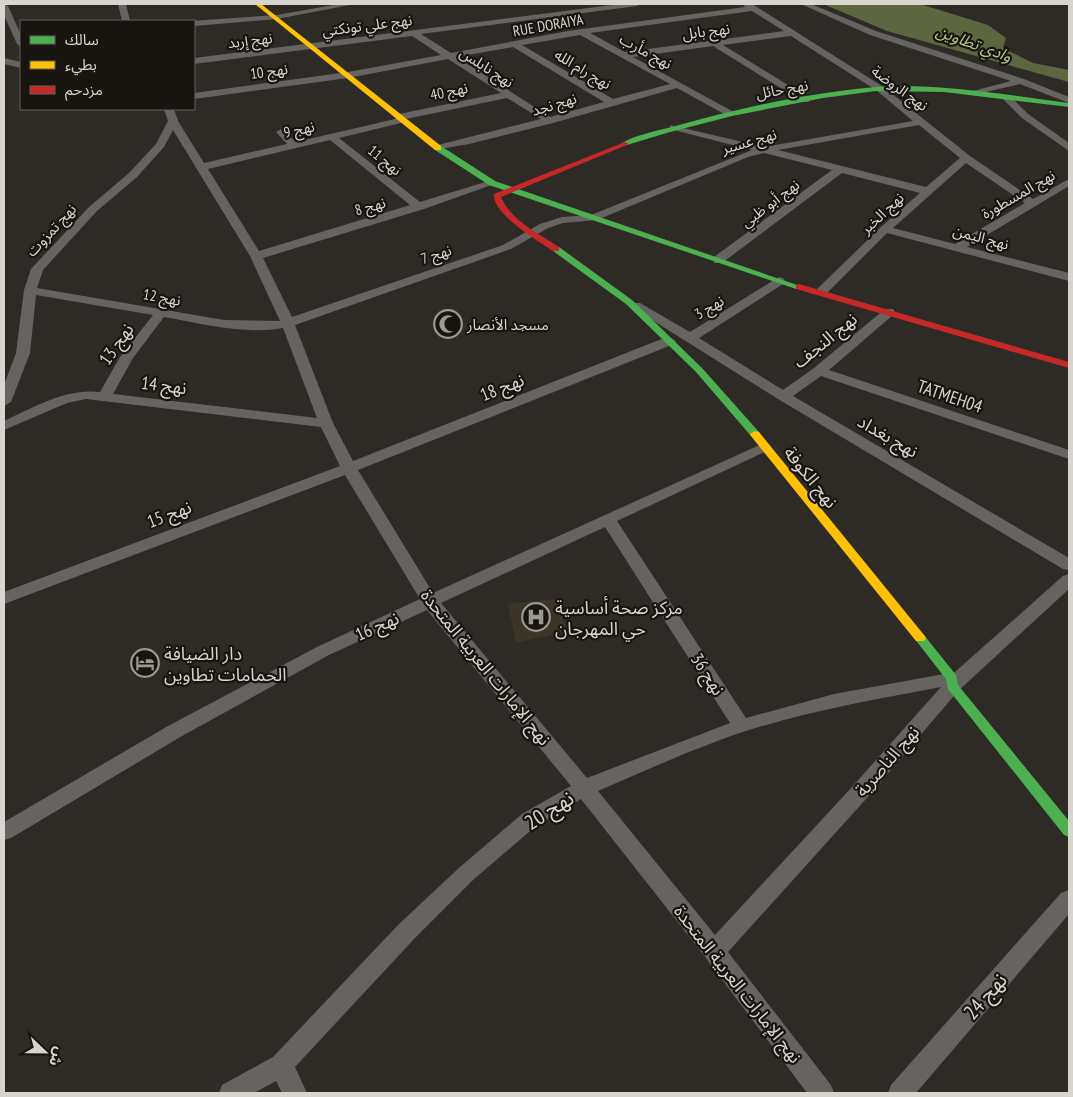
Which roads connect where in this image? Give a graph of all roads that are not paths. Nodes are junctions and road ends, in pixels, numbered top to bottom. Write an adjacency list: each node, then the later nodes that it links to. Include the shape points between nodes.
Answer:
1 (122, 4): 12 (street)
2 (258, 4): 11 (street)
3 (351, 4): 11 (street)
4 (637, 4): 7 (street, نهج علي تونكتي)
5 (805, 4): 27 (street, via 872,33)
6 (4, 6): 17 (street)
7 (599, 6): 10 (street, نهج علي تونكتي)
8 (750, 6): 14 (street, RUE DORAIYA); 16 (street, نهج الروضة)
9 (535, 8): 10 (street, نهج مأرب)
10 (550, 15): 14 (street, نهج مأرب); 15 (street, نهج علي تونكتي)
11 (277, 17): 13 (street); 20 (street)
12 (126, 20)
13 (195, 23)
14 (582, 32): 19 (street, RUE DORAIYA); 21 (street, نهج مأرب)
15 (412, 33): 20 (street, نهج علي تونكتي); 22 (street, نهج نابلس)
16 (791, 33): 18 (street, نهج بابل); 29 (street, نهج الروضة)
17 (20, 39)
18 (716, 44): 21 (street, نهج بابل); 34 (street)
19 (516, 45): 22 (street, RUE DORAIYA); 36 (street, نهج رام الله)
20 (310, 47): 24 (street, نهج إربد); 26 (street)
21 (625, 55): 28 (street, نهج مأرب)
22 (446, 56): 26 (street, RUE DORAIYA); 31 (street, نهج نابلس)
23 (4, 61): 25 (street)
24 (195, 61)
25 (20, 65)
26 (348, 76): 32 (street, نهج 10); 40 (street)
27 (1021, 81): 30 (street); 35 (street)
28 (678, 84): 36 (street, نهج نجد); 38 (street, نهج مأرب)
29 (879, 88): 30 (street, نهج حائل); 34 (street, نهج حائل); 42 (street, نهج الروضة)
30 (976, 92): 33 (street, نهج حائل)
31 (506, 95): 40 (street, نهج 40); 41 (street, نهج نابلس)
32 (195, 96)
33 (1006, 96): 37 (street, نهج حائل); 48 (street, via 1025,116)
34 (806, 100): 38 (street, نهج حائل)
35 (1069, 100)
36 (611, 102): 41 (street, نهج نجد)
37 (1069, 104)
38 (729, 113): 43 (street, نهج حائل)
39 (171, 115): 51 (street, نهج الإمارات العربية المتحدة); 67 (street, نهج تمزوت, via 160,145 37,269)
40 (401, 119): 45 (street, نهج 9); 47 (street)
41 (550, 121): 47 (street, نهج نجد)
42 (922, 122): 49 (street, نهج عسير); 50 (street, نهج الروضة)
43 (674, 127): 49 (street); 55 (street, نهج حائل, via 599,152)
44 (281, 132): 46 (street)
45 (332, 137): 46 (street, نهج 9); 58 (street, نهج 11)
46 (294, 146): 51 (street, نهج 9)
47 (438, 148): 54 (street)
48 (1069, 148)
49 (762, 150): 52 (street); 59 (street, نهج عسير, via 720,164)
50 (966, 158): 56 (street, نهج الخبر); 57 (street, نهج الروضة)
51 (202, 167): 63 (street, نهج الإمارات العربية المتحدة)
52 (840, 169): 56 (street); 64 (street, نهج أبو ظبي)
53 (1069, 182): 57 (street, نهج المسطورة)
54 (492, 183): 55 (street); 58 (street, نهج 8)
55 (512, 189): 59 (street); 61 (street, نهج الكوفة, via 497,196 498,202 514,219)
56 (927, 191): 60 (street, نهج الخبر)
57 (1032, 202): 62 (street, نهج المسطورة)
58 (420, 207): 63 (street, نهج 8)
59 (593, 218): 61 (street, نهج 7, via 562,220); 64 (street)
60 (885, 229): 62 (street, نهج اليمن); 68 (street, نهج الخبر)
61 (535, 233): 69 (street, نهج الكوفة); 72 (street, نهج 7, via 507,247)
62 (956, 248): 65 (street, نهج اليمن)
63 (256, 256): 72 (street, نهج الإمارات العربية المتحدة)
64 (718, 260): 66 (street)
65 (1066, 273)
66 (779, 280): 68 (street); 73 (street, نهج 3)
67 (30, 290): 71 (street, نهج 12); 79 (street, نهج تمزوت, via 23,353)
68 (821, 292): 70 (street)
69 (629, 302): 73 (street, نهج 3); 74 (street, نهج الكوفة)
70 (889, 312): 75 (street); 76 (street, نهج النجف)
71 (161, 313): 72 (street, نهج 12, via 248,326); 78 (street, نهج 13, via 127,357)
72 (288, 323): 80 (street, نهج الإمارات العربية المتحدة)
73 (690, 338): 77 (street, نهج بغداد)
74 (669, 341): 82 (street, نهج الكوفة, via 752,429); 84 (street, نهج 18)
75 (1069, 365)
76 (819, 371): 77 (street, نهج النجف); 83 (street, TATMEH04)
77 (783, 396): 86 (street, نهج بغداد)
78 (104, 397): 80 (street, نهج 14); 81 (street, نهج 14, via 86,394 63,399)
79 (4, 402)
80 (326, 423): 84 (street, نهج الإمارات العربية المتحدة)
81 (4, 426)
82 (764, 447): 85 (street, نهج 16); 90 (street, نهج الكوفة)
83 (1069, 455)
84 (349, 468): 88 (street, نهج 15); 89 (street, نهج الإمارات العربية المتحدة)
85 (608, 520): 89 (street, نهج 16); 91 (street, نهج 36)
86 (1069, 565)
87 (1069, 580): 90 (street, نهج الناصرية)
88 (4, 598)
89 (430, 602): 92 (street, نهج الإمارات العربية المتحدة); 94 (street, نهج 16, via 324,651 192,721)
90 (952, 682): 91 (street, نهج 20, via 834,701); 93 (street, نهج الكوفة); 96 (street, نهج الناصرية, via 859,793)
91 (742, 727): 92 (street, نهج 20, via 714,735)
92 (584, 788): 96 (street, نهج الإمارات العربية المتحدة); 97 (street, نهج 20, via 530,820 467,873 407,931)
93 (1069, 831)
94 (4, 832)
95 (1069, 898): 101 (street, نهج 24)
96 (714, 951): 100 (street, نهج الإمارات العربية المتحدة)
97 (281, 1065): 98 (street, نهج 20); 99 (street)
98 (231, 1093)
99 (295, 1093)
100 (822, 1093)
101 (900, 1093)

